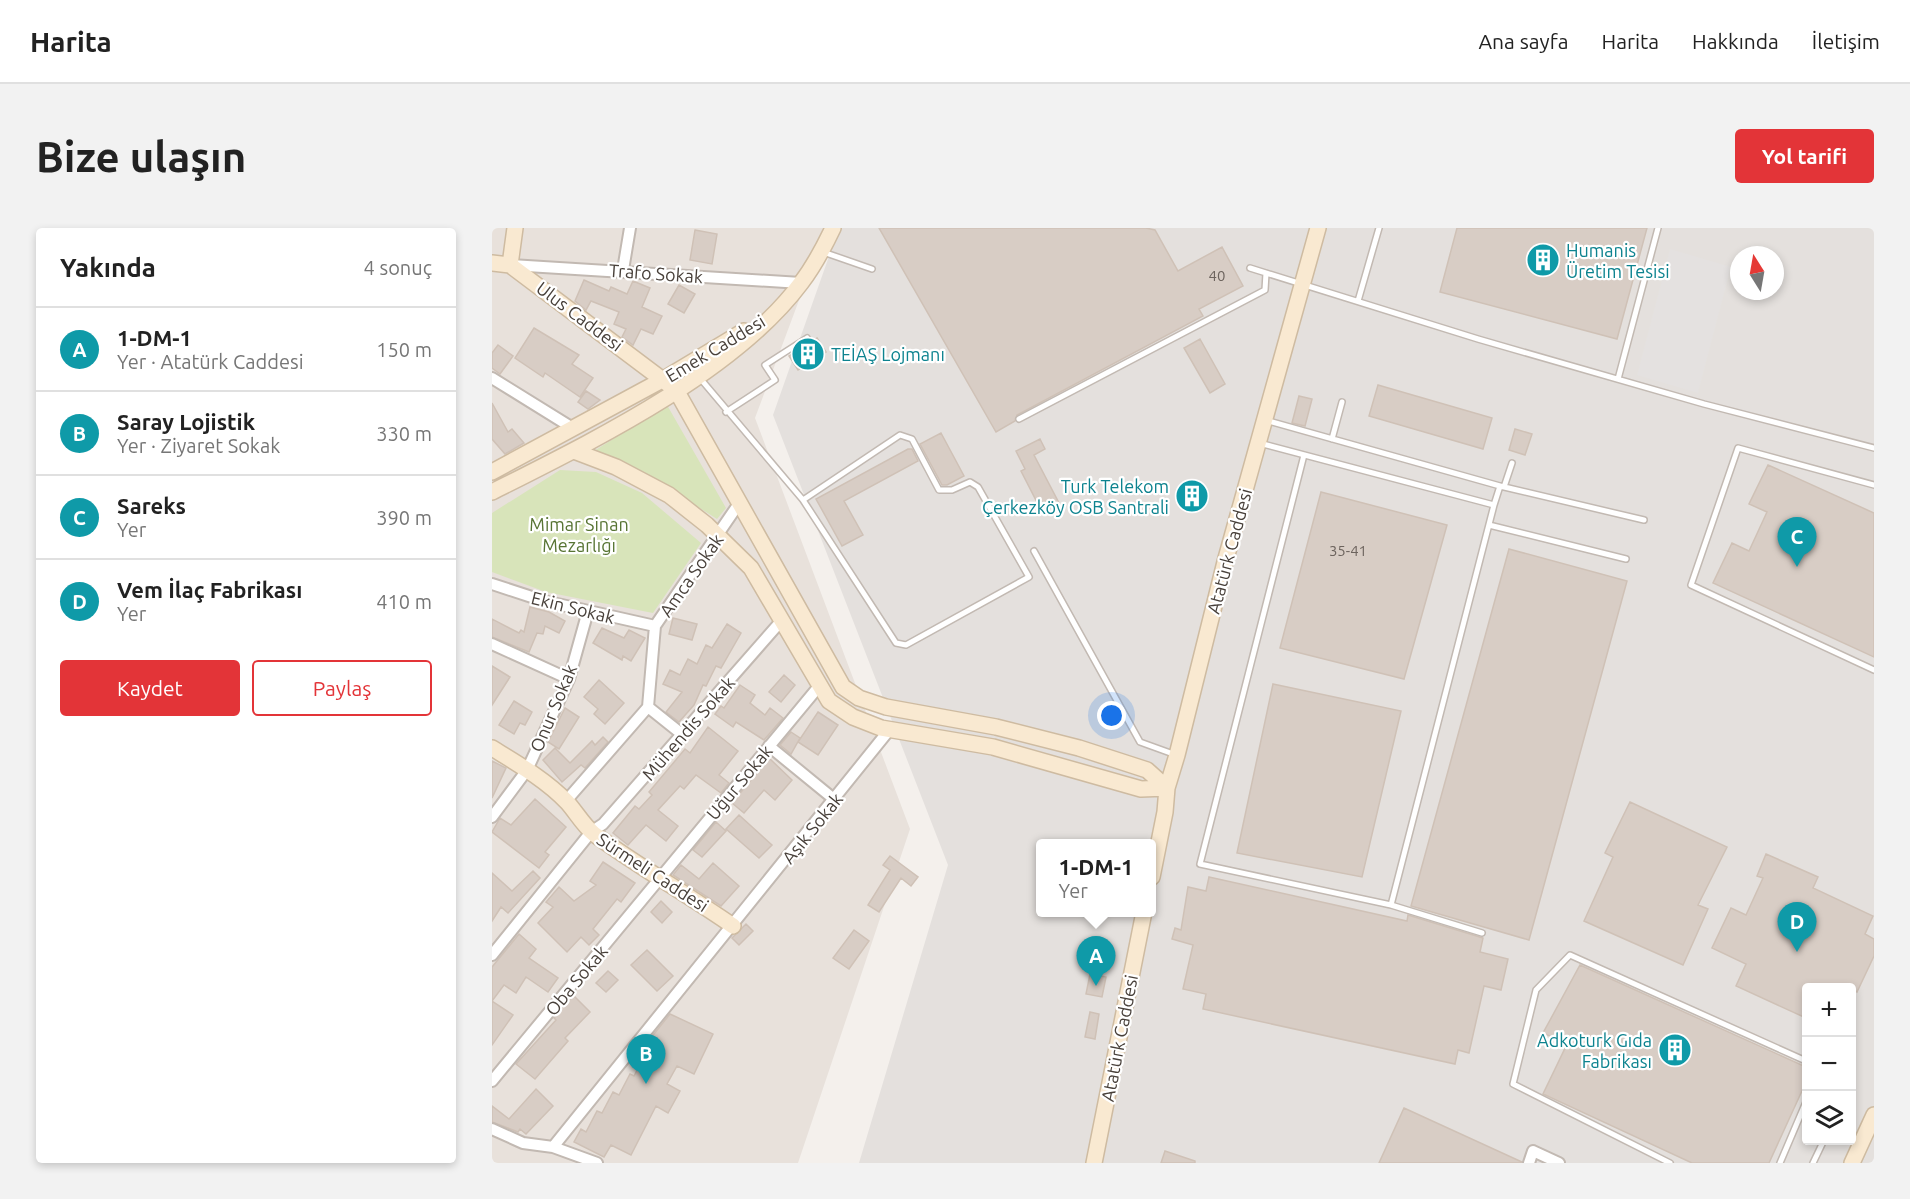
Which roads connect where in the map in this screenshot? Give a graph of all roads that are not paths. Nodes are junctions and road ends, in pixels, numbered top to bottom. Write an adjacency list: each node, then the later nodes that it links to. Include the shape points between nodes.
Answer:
1 (515, 228): 9 (street)
2 (630, 228): 12 (street)
3 (833, 228): 7 (street)
4 (1318, 228): 15 (street, Atatürk Caddesi)
5 (1379, 228): 16 (lane)
6 (1658, 228): 22 (lane)
7 (822, 251): 11 (lane); 14 (street)
8 (492, 262): 9 (street, Ulus Caddesi)
9 (510, 265): 12 (street, Trafo Sokak); 21 (street, Ulus Caddesi)
10 (1250, 268): 13 (lane)
11 (872, 269)
12 (623, 270): 14 (street, Trafo Sokak)
13 (1266, 273): 15 (lane); 26 (lane, via 1266,290)
14 (801, 284): 17 (street)
15 (1303, 284): 16 (lane); 27 (street, Atatürk Caddesi)
16 (1358, 301): 22 (lane)
17 (772, 314): 19 (street, Emek Caddesi); 21 (street, Emek Caddesi)
18 (807, 338): 25 (lane, via 765,365 775,380)
19 (698, 376): 23 (street, Emek Caddesi); 25 (lane)
20 (492, 378): 28 (street)
21 (664, 379): 23 (street, Ulus Caddesi); 28 (street, Emek Caddesi)
22 (1618, 379): 31 (lane)
23 (676, 390): 32 (street, Emek Caddesi); 40 (street, Ulus Caddesi)
24 (1342, 402): 29 (lane)
25 (726, 412): 39 (lane)
26 (1019, 419)
27 (1264, 420): 29 (lane); 30 (street, Atatürk Caddesi)
28 (571, 427): 35 (street, Emek Caddesi)
29 (1332, 439): 37 (lane)
30 (1258, 443): 33 (lane); 60 (street, Atatürk Caddesi)
31 (1874, 448)
32 (574, 451): 38 (street, Emek Caddesi); 44 (street, via 616,467 669,495)
33 (1304, 455): 41 (lane); 69 (lane, via 1200,864)
34 (1512, 463): 37 (lane)
35 (494, 469)
36 (1874, 485): 52 (lane, via 1738,448 1691,585)
37 (1502, 486): 41 (lane); 42 (lane)
38 (492, 492)
39 (803, 500): 39 (lane, via 900,435 907,436 939,490 970,483 978,487 1029,577 906,645 896,643)
40 (740, 502): 44 (street, Amca Sokak); 62 (street, Ulus Caddesi, via 843,687 886,707 996,727 1079,748 1147,770)
41 (1494, 505): 43 (lane)
42 (1644, 520)
43 (1489, 525): 46 (lane); 69 (lane)
44 (718, 536): 49 (street, via 752,568); 50 (street, Amca Sokak)
45 (1034, 551): 60 (lane, via 1140,742)
46 (1626, 559)
47 (492, 584): 48 (street, Ekin Sokak)
48 (588, 611): 50 (street, Ekin Sokak); 53 (street, Onur Sokak)
49 (782, 620): 54 (street); 57 (street, Mühendis Sokak)
50 (655, 627): 55 (street, Amca Sokak)
51 (492, 644): 53 (street)
52 (1874, 670)
53 (569, 679): 61 (street, Onur Sokak)
54 (820, 685): 56 (street, via 829,700 853,717); 58 (street, Uğur Sokak)
55 (648, 707): 57 (street); 64 (street)
56 (890, 729): 62 (street, via 993,747 1141,789); 63 (street, Aşık Sokak)
57 (682, 735): 66 (street, Mühendis Sokak, via 603,824)
58 (769, 746): 63 (street); 68 (street, Uğur Sokak)
59 (492, 748): 61 (street, Sürmeli Caddesi)
60 (1177, 755): 62 (street, Atatürk Caddesi)
61 (527, 770): 64 (street, Sürmeli Caddesi); 65 (street, Onur Sokak)
62 (1167, 788): 67 (street, Atatürk Caddesi)
63 (835, 800): 71 (street, Aşık Sokak)
64 (566, 801): 66 (street, Sürmeli Caddesi)
65 (492, 817)
66 (591, 832): 68 (street, Sürmeli Caddesi); 73 (street)
67 (1156, 858)
68 (659, 879): 71 (street, Sürmeli Caddesi); 75 (street, Oba Sokak)
69 (1390, 904): 72 (lane)
70 (1143, 917): 82 (street, Atatürk Caddesi)
71 (733, 926): 80 (street, Aşık Sokak)
72 (1482, 933)
73 (492, 955)
74 (1802, 1059): 85 (lane, via 1570,955 1536,990 1513,1084)
75 (492, 1082)
76 (1802, 1111): 86 (lane)
77 (1874, 1115): 88 (street)
78 (492, 1129): 80 (street, via 523,1143)
79 (1822, 1145): 87 (lane)
80 (553, 1147): 81 (street)
81 (597, 1163)
82 (1094, 1163)
83 (1529, 1163): 84 (street, via 1533,1151)
84 (1559, 1163)
85 (1670, 1163)
86 (1780, 1163)
87 (1814, 1163)
88 (1852, 1163)

